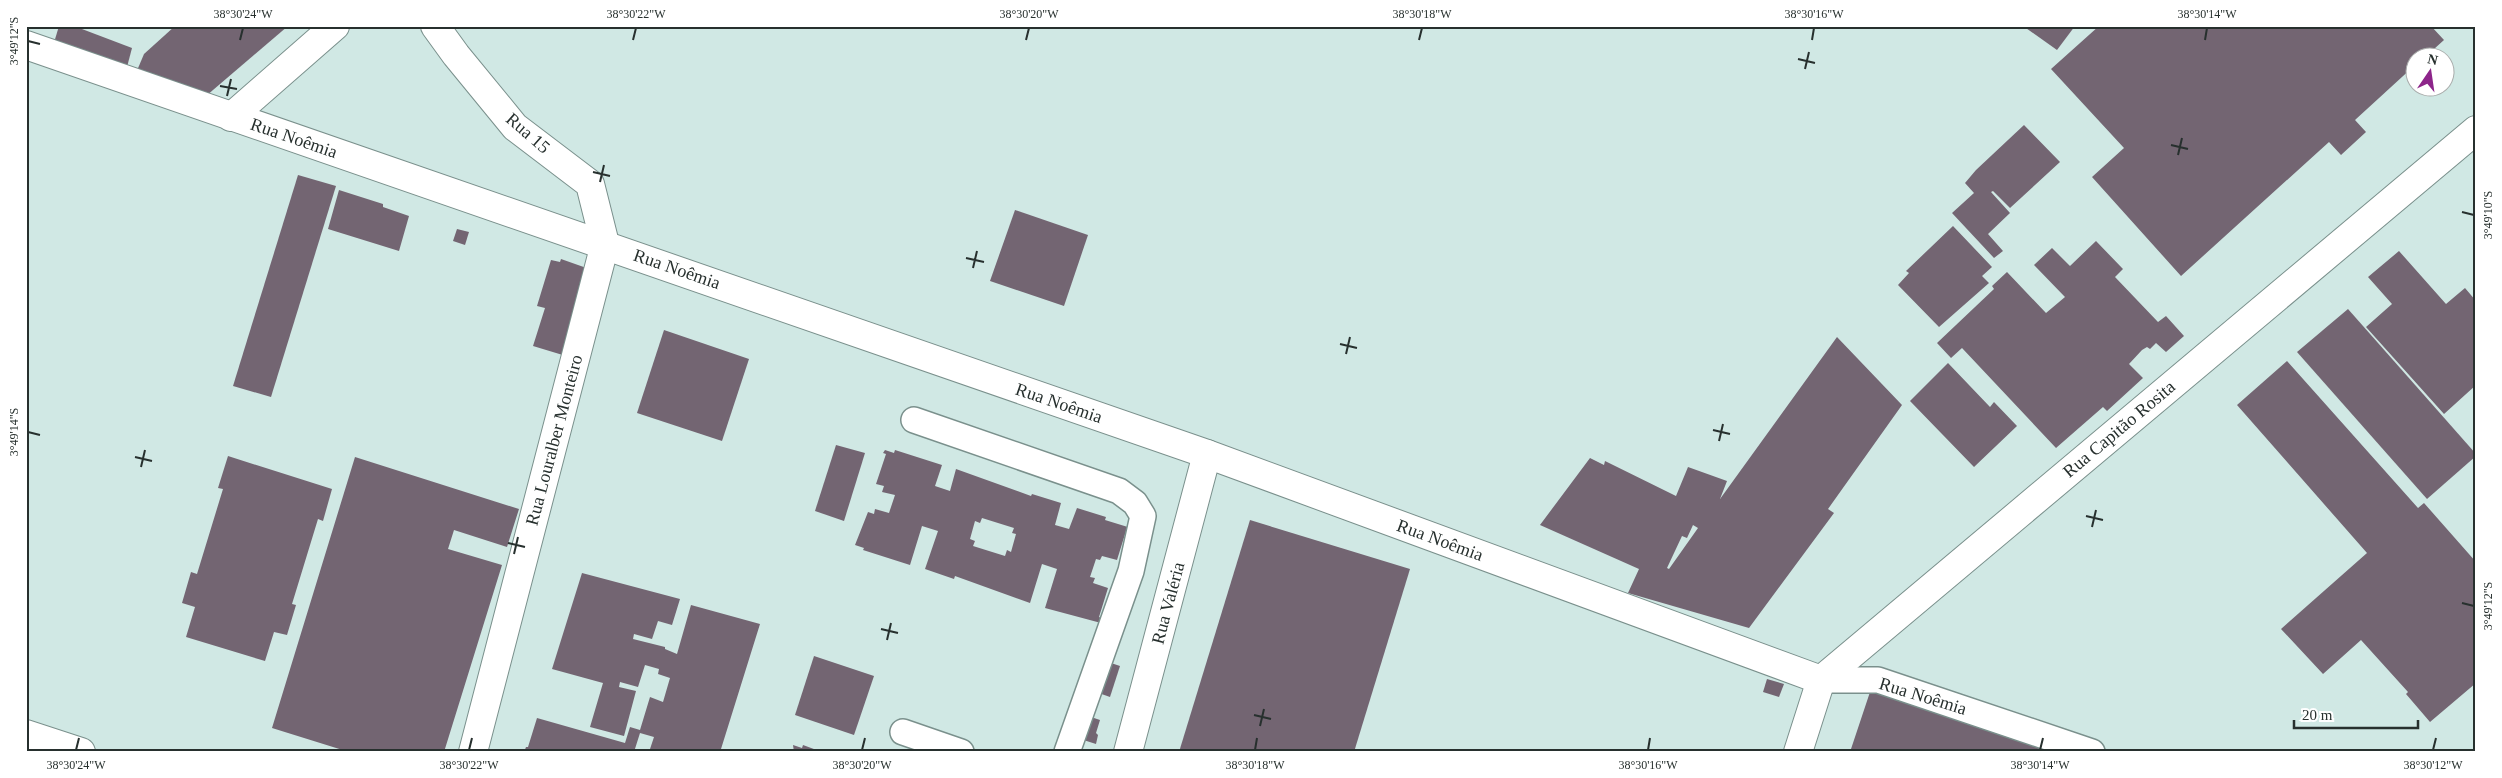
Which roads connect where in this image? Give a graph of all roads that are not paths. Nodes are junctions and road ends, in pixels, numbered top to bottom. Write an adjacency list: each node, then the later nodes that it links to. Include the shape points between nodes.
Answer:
1 (335, 26): 4 (street)
2 (436, 26): 6 (street, Rua 15, via 456,56 515,127 590,184)
3 (26, 45): 4 (street, Rua Noêmia)
4 (231, 117): 6 (street, Rua Noêmia)
5 (2476, 130): 9 (street, Rua Capitão Rosita)
6 (605, 244): 8 (street, Rua Noêmia); 13 (street, Rua Louralber Monteiro)
7 (914, 420): 15 (lane, via 1118,492 1135,503 1143,516 1131,571)
8 (1207, 454): 9 (street, Rua Noêmia); 16 (street, Rua Valéria)
9 (1821, 680): 17 (street); 18 (lane, Rua Noêmia, via 1878,680)
10 (902, 732): 14 (lane)
11 (26, 734): 12 (street)
12 (81, 752)
13 (473, 752)
14 (961, 752)
15 (1067, 752)
16 (1128, 752)
17 (1798, 752)
18 (2092, 752)

